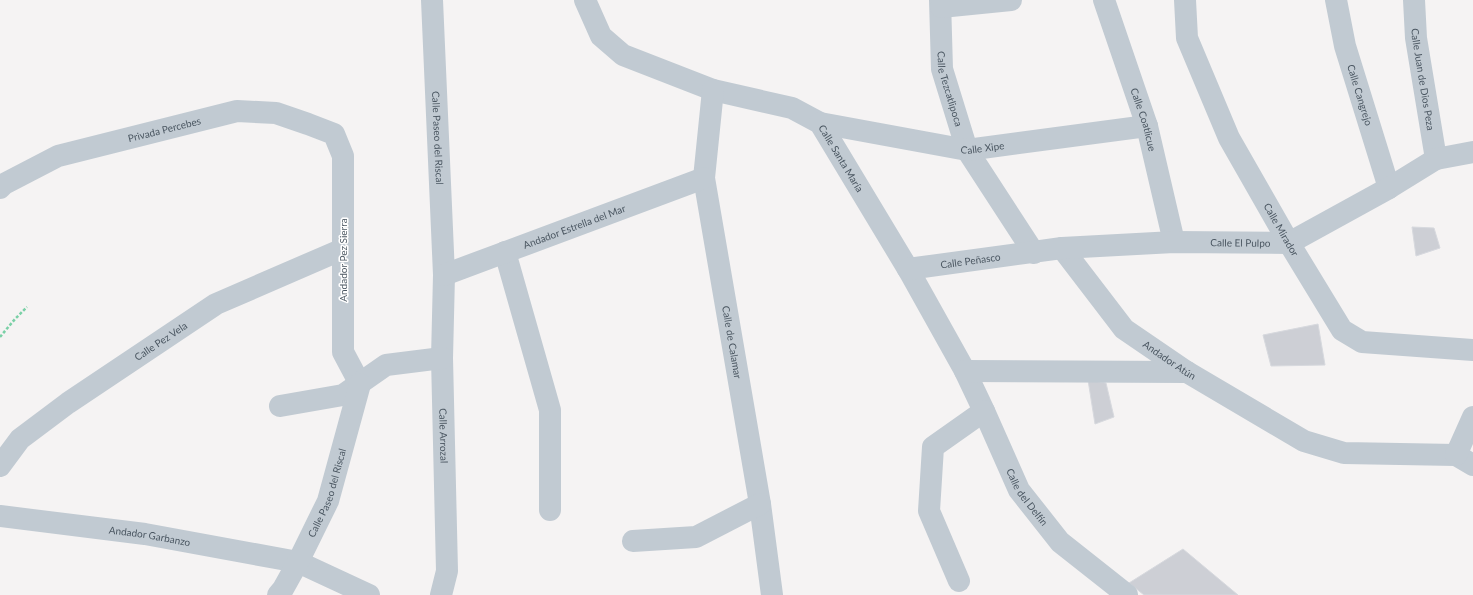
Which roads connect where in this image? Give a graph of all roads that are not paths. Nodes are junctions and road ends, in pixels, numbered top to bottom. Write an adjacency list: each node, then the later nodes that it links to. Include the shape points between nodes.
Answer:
1 (432, 0): 26 (street, Calle Paseo del Riscal)
2 (585, 0): 9 (street, Calle Santa María, via 601,36 623,55)
3 (1010, 0): 8 (street)
4 (1104, 0): 11 (street, Calle Coatlicue)
5 (1185, 0): 20 (street, Calle Mirador, via 1187,38 1229,138)
6 (1336, 0): 18 (street, Calle Cangrejo, via 1345,46)
7 (1414, 0): 15 (street, Calle Juan de Dios Peza, via 1416,38)
8 (940, 3): 13 (street, Calle Tezcatlipoca, via 942,69)
9 (713, 90): 10 (street, Calle Santa María, via 792,108); 16 (street, Calle de Calamar)
10 (820, 123): 13 (street, Calle Xipe); 25 (street, Calle Santa María)
11 (1147, 126): 13 (street, Calle Xipe); 19 (street, Calle Coatlicue)
12 (334, 134): 17 (street, Privada Percebes, via 276,113 237,111 58,156); 22 (street, Andador Pez Sierra, via 343,156)
13 (968, 150): 24 (street, Calle Tezcatlipoca)
14 (1473, 152): 15 (street, Calle El Pulpo)
15 (1436, 159): 18 (street, Calle El Pulpo)
16 (704, 178): 23 (street, Andador Estrella del Mar); 37 (street, Calle de Calamar)
17 (0, 188)
18 (1390, 188): 20 (street, Calle El Pulpo)
19 (1174, 242): 20 (street, Calle El Pulpo); 21 (street, Calle El Pulpo)
20 (1289, 243): 27 (street, Calle Mirador, via 1342,330 1362,342)
21 (1062, 248): 24 (street, Calle El Pulpo); 30 (street, Andador Atún, via 1124,329)
22 (343, 249): 31 (street, Andador Pez Sierra, via 343,352); 36 (street, Calle Pez Vela, via 216,304 68,403 20,439)
23 (505, 252): 26 (street, Andador Estrella del Mar); 38 (street, via 550,410)
24 (1034, 253): 25 (street, Calle Peñasco)
25 (908, 269): 29 (street, Calle Santa María)
26 (444, 275): 28 (street, Calle Arrozal)
27 (1473, 350)
28 (442, 358): 31 (street, via 386,365); 45 (street, Calle Arrozal, via 447,571)
29 (965, 371): 30 (street); 33 (street, Calle del Delfín)
30 (1187, 372): 35 (street, Andador Atún, via 1304,441 1344,453)
31 (360, 384): 32 (street, via 343,394); 41 (street, Calle Paseo del Riscal, via 328,501)
32 (280, 406)
33 (984, 411): 42 (street, via 933,448 929,511); 47 (street, Calle del Delfín, via 1019,490 1060,542)
34 (1473, 417): 35 (street)
35 (1464, 460)
36 (0, 466)
37 (760, 504): 40 (street, via 696,537); 46 (street, Calle de Calamar)
38 (550, 510)
39 (0, 516): 41 (street, Andador Garbanzo, via 145,534)
40 (633, 541)
41 (298, 562): 43 (street, Calle Paseo del Riscal); 44 (street, Andador Garbanzo)
42 (959, 581)
43 (278, 595)
44 (369, 595)
45 (441, 595)
46 (772, 595)
47 (1127, 595)

